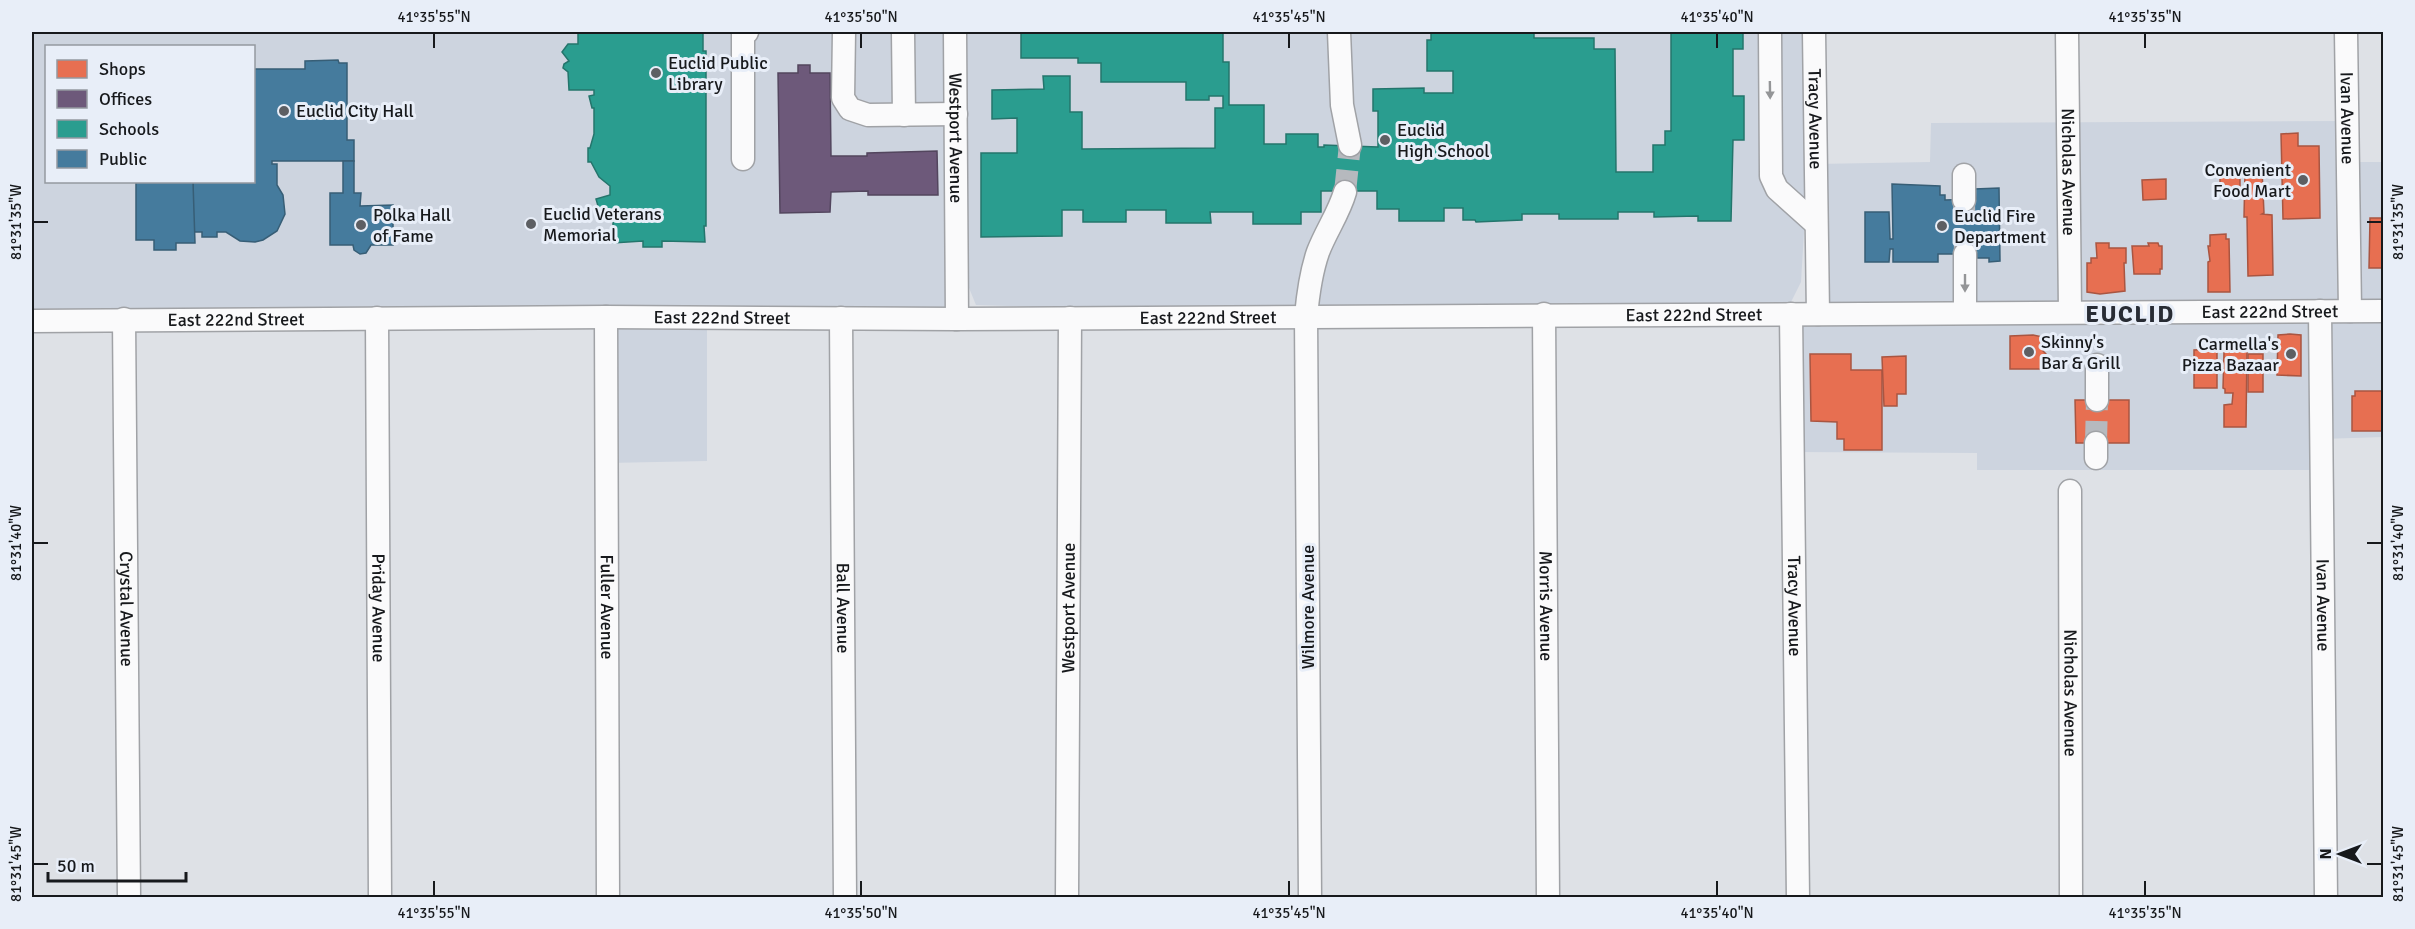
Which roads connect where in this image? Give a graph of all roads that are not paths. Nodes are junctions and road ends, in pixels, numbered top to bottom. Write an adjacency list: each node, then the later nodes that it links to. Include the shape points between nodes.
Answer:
1 (747, 32): 13 (street, via 742,33)
2 (844, 32): 11 (street, via 845,103 857,113)
3 (903, 32): 11 (street)
4 (955, 32): 10 (street, Westport Avenue)
5 (1339, 32): 12 (street, via 1342,105)
6 (1770, 32): 17 (street, one-way to 17, via 1772,176 1777,189)
7 (1814, 32): 17 (street, Tracy Avenue)
8 (2067, 32): 19 (street, Nicholas Avenue)
9 (2346, 32): 21 (street, Ivan Avenue)
10 (956, 114): 11 (street); 33 (street, Westport Avenue)
11 (904, 115)
12 (1350, 145)
13 (743, 159)
14 (1964, 175): 16 (street)
15 (1345, 192): 27 (street, Wilmore Avenue, via 1318,251)
16 (1964, 200)
17 (1816, 224): 26 (street, Tracy Avenue)
18 (1965, 254): 23 (street, one-way to 23)
19 (2070, 311): 20 (street, East 222nd Street); 23 (street, East 222nd Street)
20 (2320, 311): 21 (street, East 222nd Street); 47 (street, Ivan Avenue)
21 (2350, 311): 22 (street, East 222nd Street)
22 (2384, 311)
23 (1965, 312): 26 (street, East 222nd Street)
24 (1544, 314): 25 (street, East 222nd Street); 27 (street, East 222nd Street); 44 (street, Morris Avenue)
25 (1791, 314): 26 (street, East 222nd Street); 45 (street, Tracy Avenue)
26 (1818, 314)
27 (1306, 316): 31 (street, East 222nd Street); 43 (street, Wilmore Avenue)
28 (606, 317): 29 (street, East 222nd Street); 30 (street, East 222nd Street); 40 (street, Fuller Avenue)
29 (378, 318): 32 (street, East 222nd Street); 39 (street, Priday Avenue)
30 (841, 318): 33 (street, East 222nd Street); 41 (street, Ball Avenue)
31 (1070, 318): 33 (street, East 222nd Street); 42 (street, Westport Avenue)
32 (124, 319): 34 (street, East 222nd Street); 38 (street, Crystal Avenue)
33 (957, 319)
34 (32, 321)
35 (2097, 365): 36 (street)
36 (2097, 400)
37 (2070, 491): 46 (street, Nicholas Avenue)
38 (129, 897)
39 (380, 897)
40 (608, 897)
41 (845, 897)
42 (1067, 897)
43 (1310, 897)
44 (1548, 897)
45 (1797, 897)
46 (2071, 897)
47 (2326, 897)

